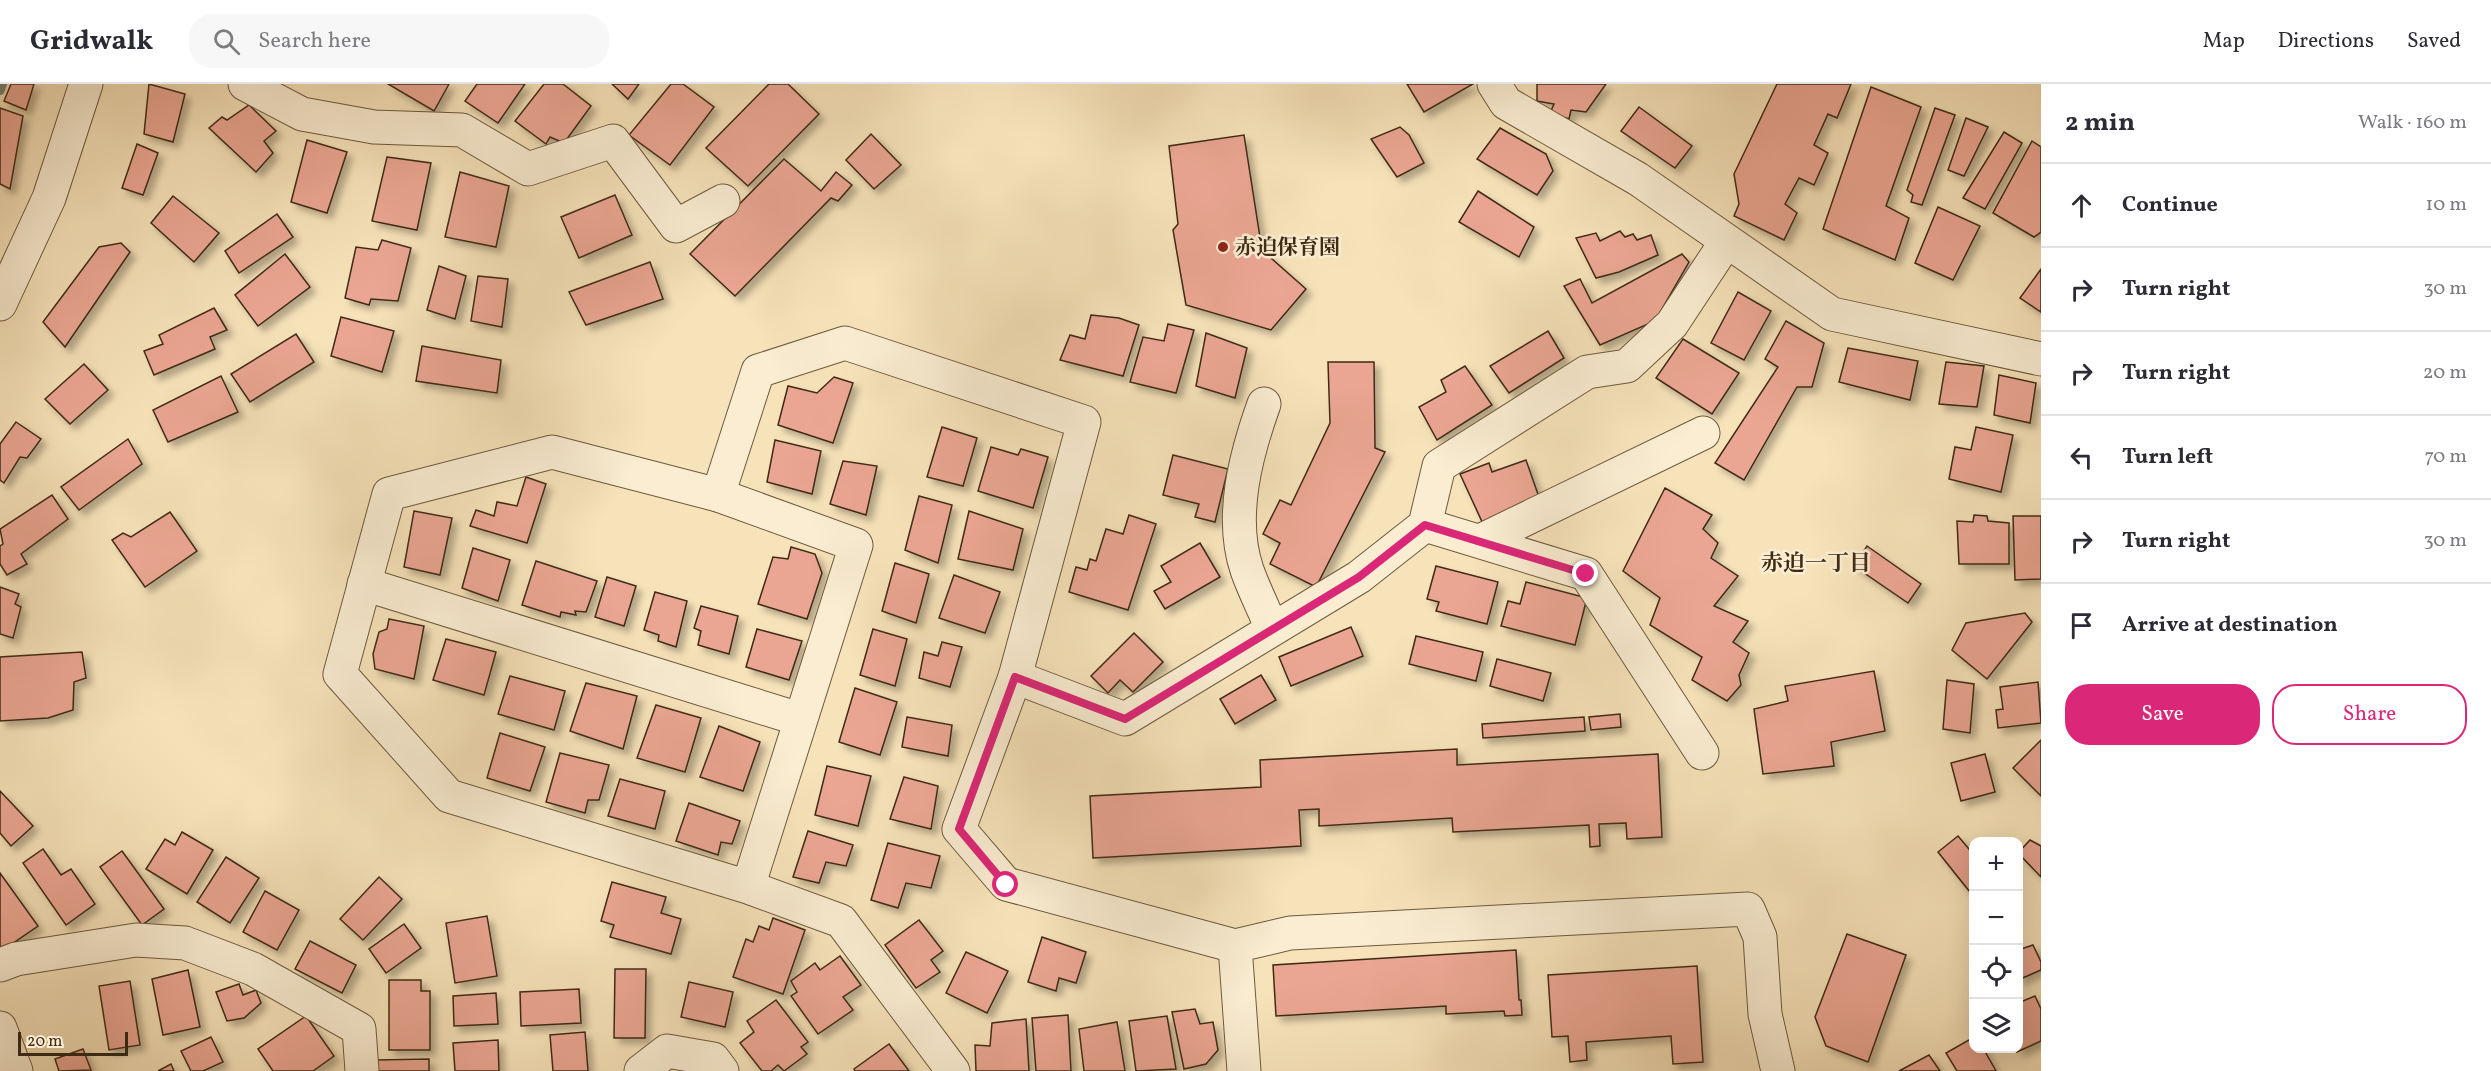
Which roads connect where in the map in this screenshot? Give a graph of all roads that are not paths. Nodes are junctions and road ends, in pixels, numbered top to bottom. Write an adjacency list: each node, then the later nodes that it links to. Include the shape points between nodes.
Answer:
1 (86, 84): 6 (street, via 49,198)
2 (245, 84): 4 (street, via 302,114 374,127 462,129 528,170 613,141 676,226)
3 (1494, 84): 5 (street, via 1506,103 1638,180)
4 (723, 201)
5 (1726, 242): 7 (street, via 1832,315); 11 (street, via 1672,324 1627,366 1587,372 1439,466)
6 (0, 304)
7 (2041, 359)
8 (1264, 404): 14 (street, via 1250,443 1239,528 1246,568)
9 (1703, 433): 12 (street)
10 (718, 495): 13 (street, via 552,452 520,460 389,494); 15 (street, via 758,371 844,344 1084,422); 16 (street, via 856,545)
11 (1425, 525): 12 (street); 14 (street, via 1359,577)
12 (1480, 541): 17 (street, via 1586,574)
13 (364, 584): 16 (street); 18 (street, via 340,675 449,796)
14 (1272, 629): 15 (street, via 1125,719)
15 (1015, 677): 19 (street, via 959,829 1006,885)
16 (799, 719): 18 (street)
17 (1702, 753)
18 (748, 887): 26 (street, via 841,921)
19 (1235, 946): 27 (street); 28 (street, via 1290,933 1748,909 1760,937 1765,1014)
20 (0, 965): 23 (street, via 16,959 136,940 185,943 253,969 358,1029)
21 (0, 1028): 22 (street)
22 (16, 1071)
23 (362, 1071)
24 (641, 1071): 25 (street, via 667,1051 713,1059)
25 (722, 1071)
26 (953, 1071)
27 (1245, 1071)
28 (1778, 1071)

